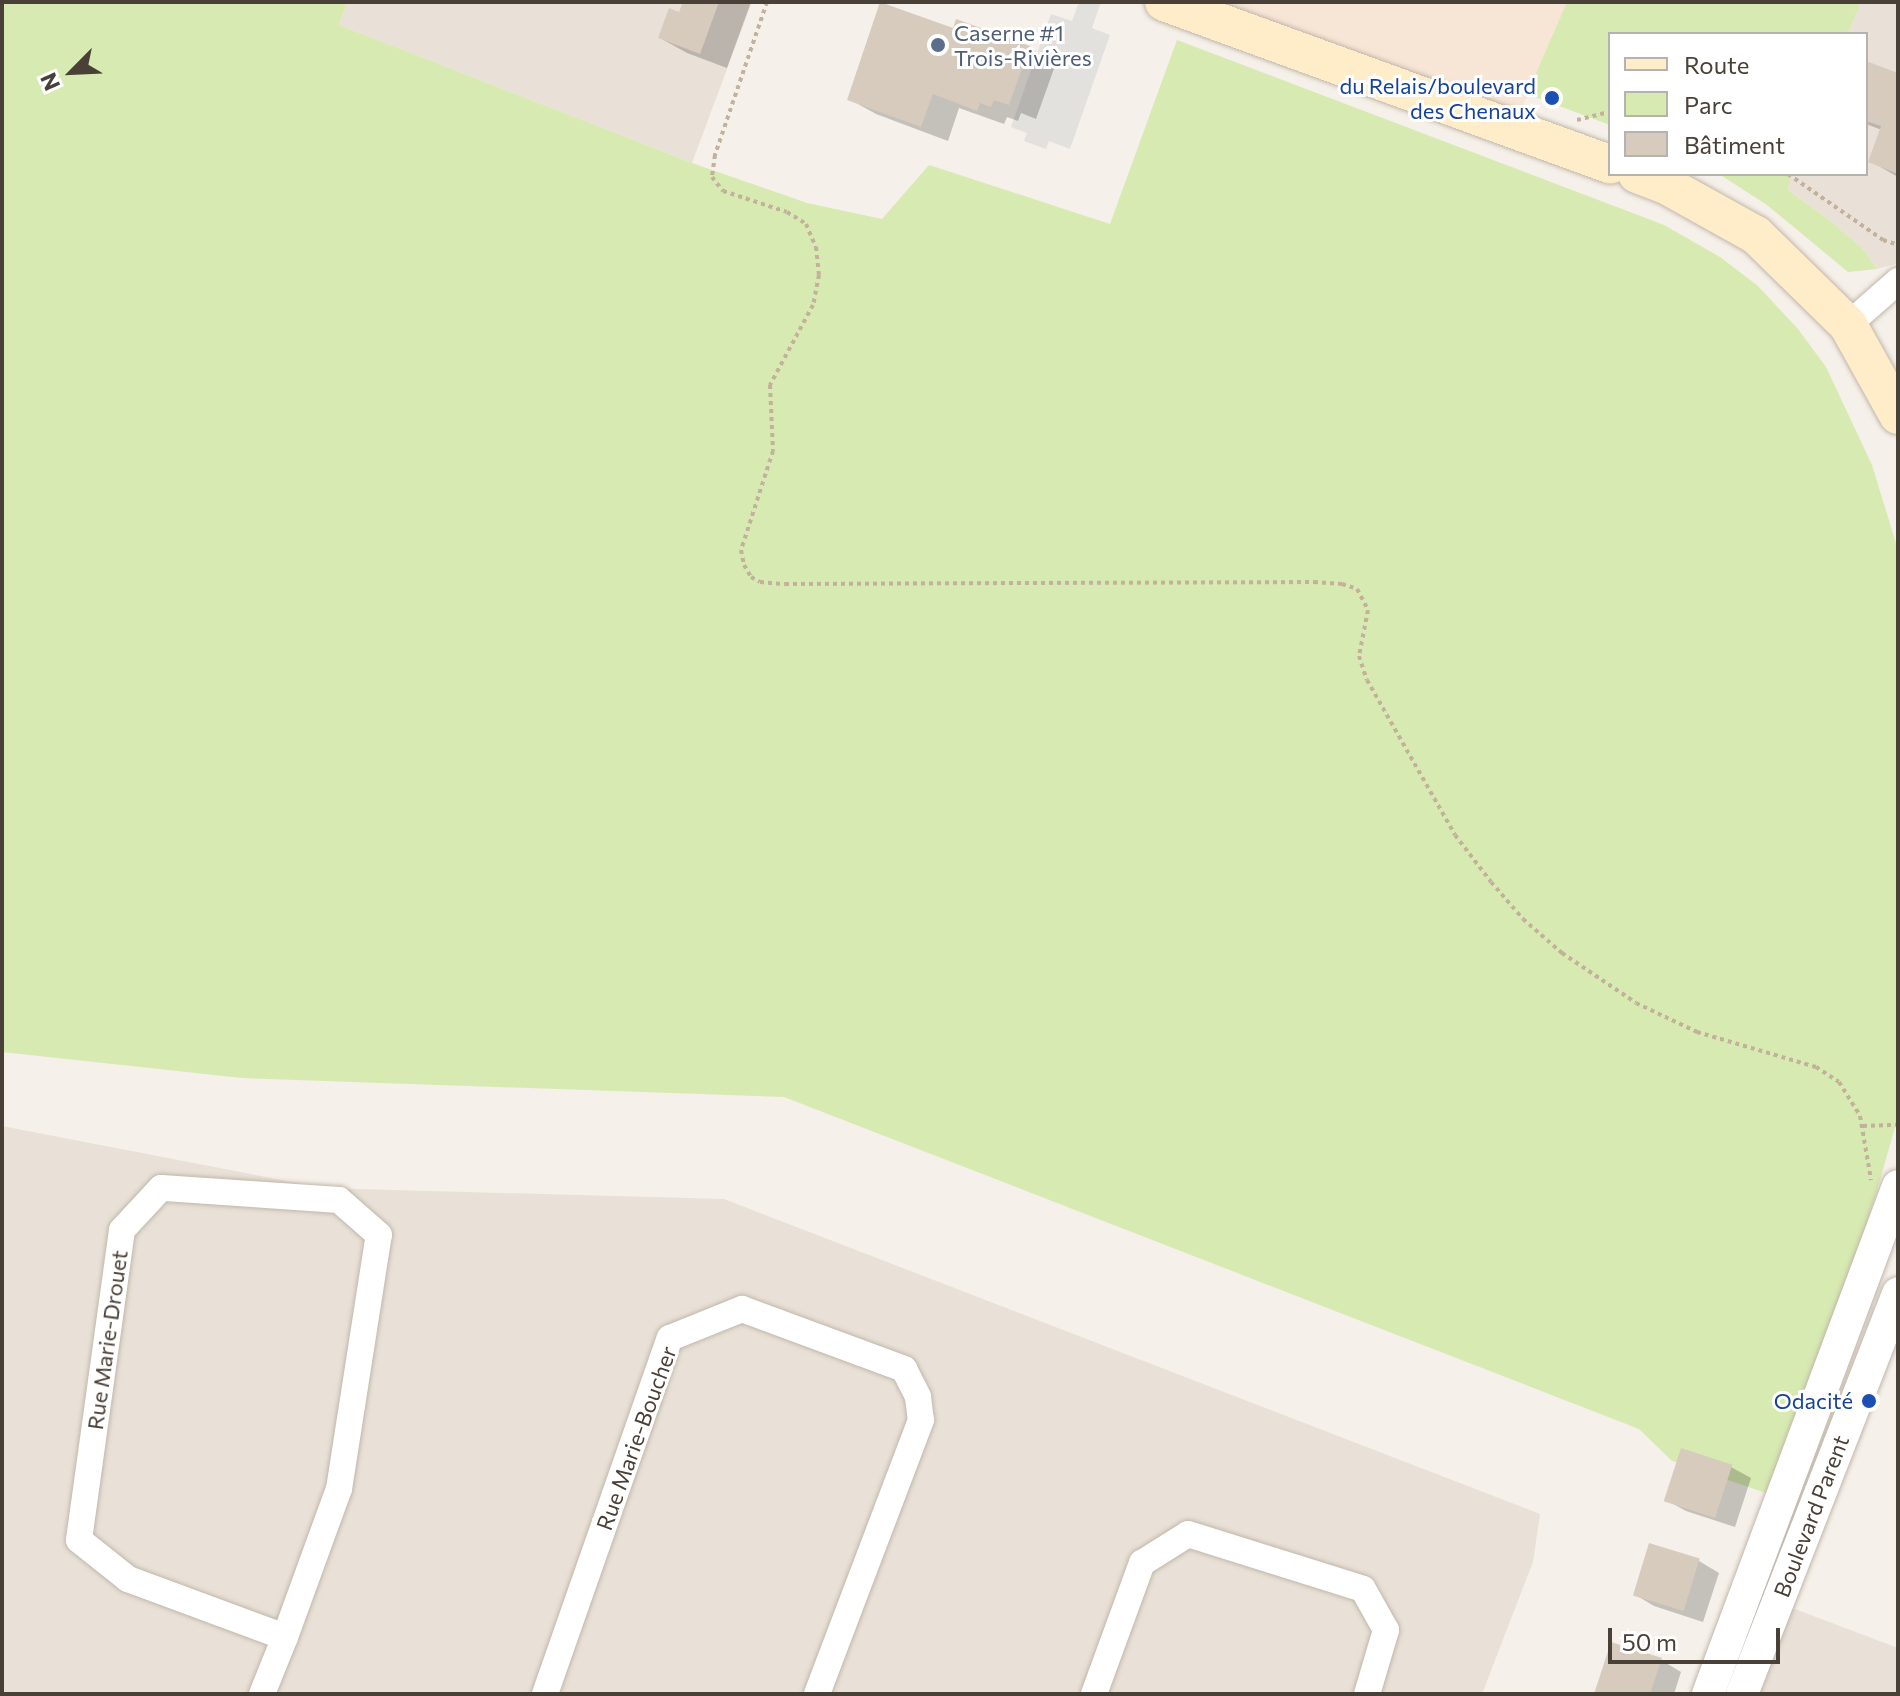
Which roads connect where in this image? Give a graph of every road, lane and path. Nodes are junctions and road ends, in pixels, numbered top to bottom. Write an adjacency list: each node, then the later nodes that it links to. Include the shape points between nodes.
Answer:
1 (767, 2): 11 (path, via 712,177 723,191 787,212 806,224 816,247 819,275 813,305 770,385 773,451 741,550 751,577 785,584 1314,582 1357,589 1368,610 1359,656 1367,680 1455,835 1523,919 1601,981 1668,1019 1816,1067 1847,1091)
2 (1164, 2): 3 (main road)
3 (1608, 163)
4 (1642, 176): 8 (main road, via 1756,235)
5 (1791, 176): 6 (path)
6 (1898, 245)
7 (1898, 281): 8 (street)
8 (1848, 325): 9 (main road)
9 (1898, 415)
10 (1898, 1125): 11 (path)
11 (1863, 1126): 12 (path)
12 (1885, 1186): 14 (street, Boulevard Parent)
13 (1898, 1293): 15 (street, Boulevard Parent)
14 (1846, 1325): 15 (street); 22 (street, Boulevard Parent)
15 (1889, 1342): 23 (street, Boulevard Parent)
16 (285, 1637): 16 (street, Rue Marie-Drouet, via 339,1489 379,1235 339,1200 161,1188 122,1230 79,1540 128,1579); 17 (street, Rue Marie-Drouet)
17 (262, 1694)
18 (545, 1694): 19 (street, Rue Marie-Boucher, via 670,1338 742,1309 904,1369 918,1397 921,1420)
19 (817, 1694)
20 (1094, 1694): 21 (street, via 1142,1563 1188,1534 1363,1589 1386,1630)
21 (1367, 1694)
22 (1708, 1694)
23 (1742, 1694)

